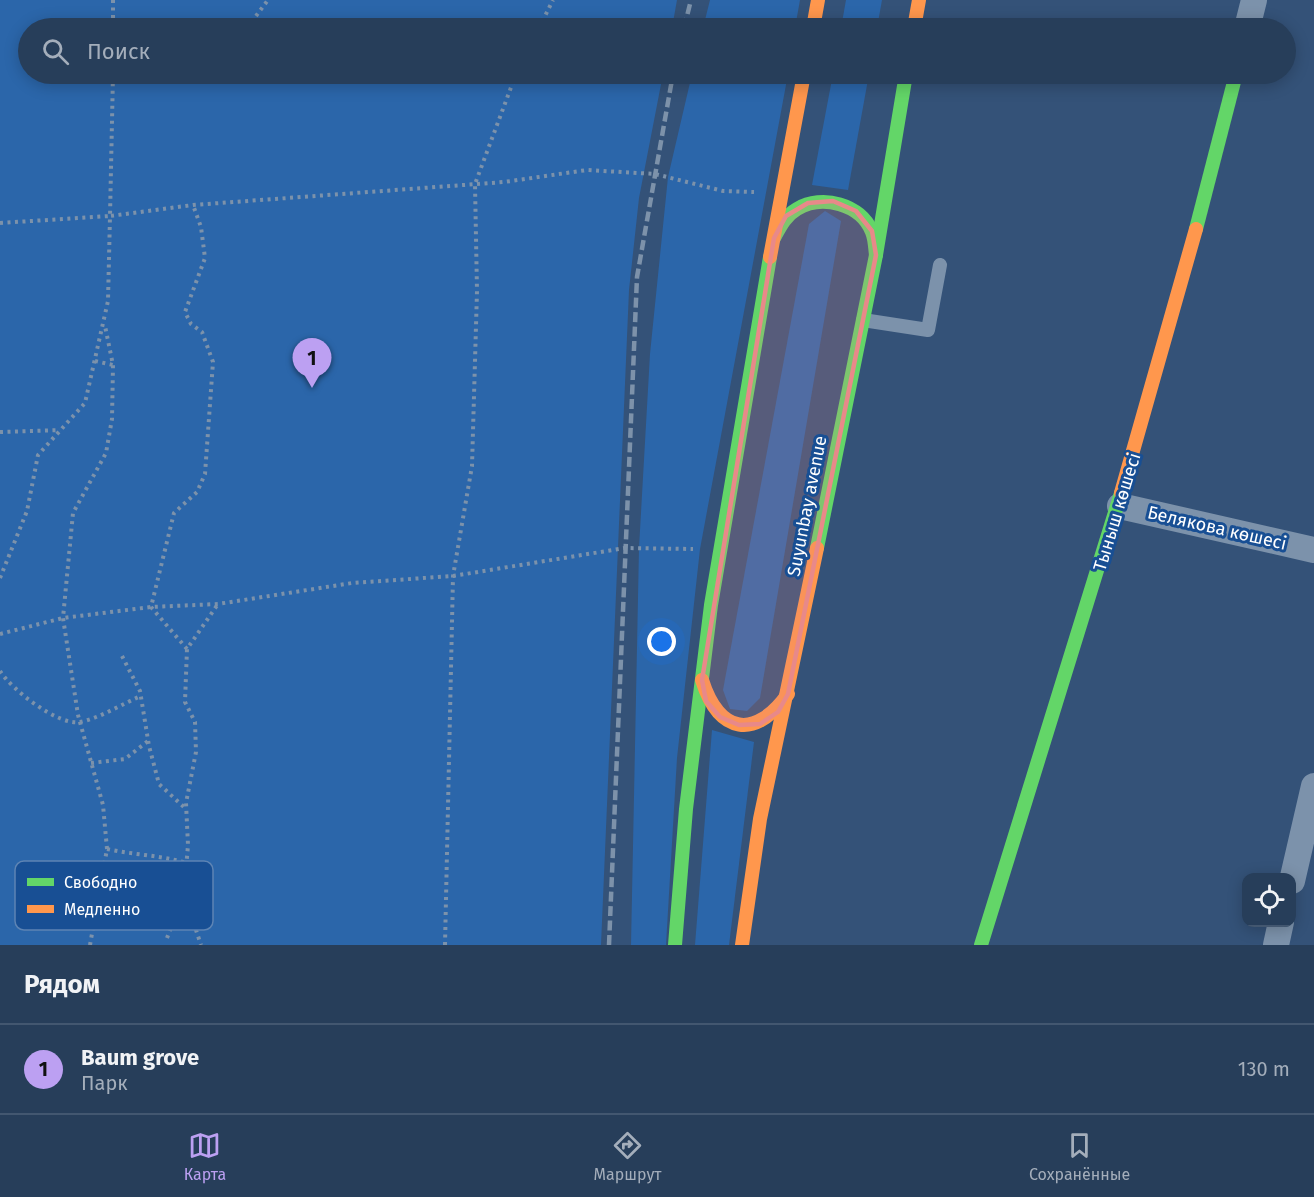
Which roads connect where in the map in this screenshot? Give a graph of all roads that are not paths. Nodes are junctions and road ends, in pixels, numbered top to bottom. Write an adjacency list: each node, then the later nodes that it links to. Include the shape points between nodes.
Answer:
1 (818, 0): 4 (main road)
2 (919, 0): 5 (main road)
3 (1254, 0): 6 (street)
4 (815, 18)
5 (916, 18)
6 (1250, 18)
7 (802, 84): 10 (main road)
8 (904, 84): 11 (main road, Suyunbay avenue)
9 (1234, 84): 14 (main road, Тыныш көшесі, via 1209,188)
10 (774, 238): 11 (main road, via 786,216 808,203 833,201 856,211 872,231); 16 (main road)
11 (876, 255): 13 (main road, Suyunbay avenue)
12 (940, 266): 13 (lane, via 928,330)
13 (863, 320): 17 (main road, Suyunbay avenue)
14 (1120, 506): 15 (street, Белякова көшесі); 23 (main road, Тыныш көшесі)
15 (1314, 550)
16 (702, 680): 17 (main road, via 706,701 720,717 739,725 769,718 778,712); 21 (main road)
17 (788, 694): 22 (main road, Suyunbay avenue, via 760,819)
18 (1314, 786): 19 (street)
19 (1294, 873)
20 (1280, 927): 24 (street)
21 (675, 945)
22 (742, 945)
23 (981, 945)
24 (1276, 945)

